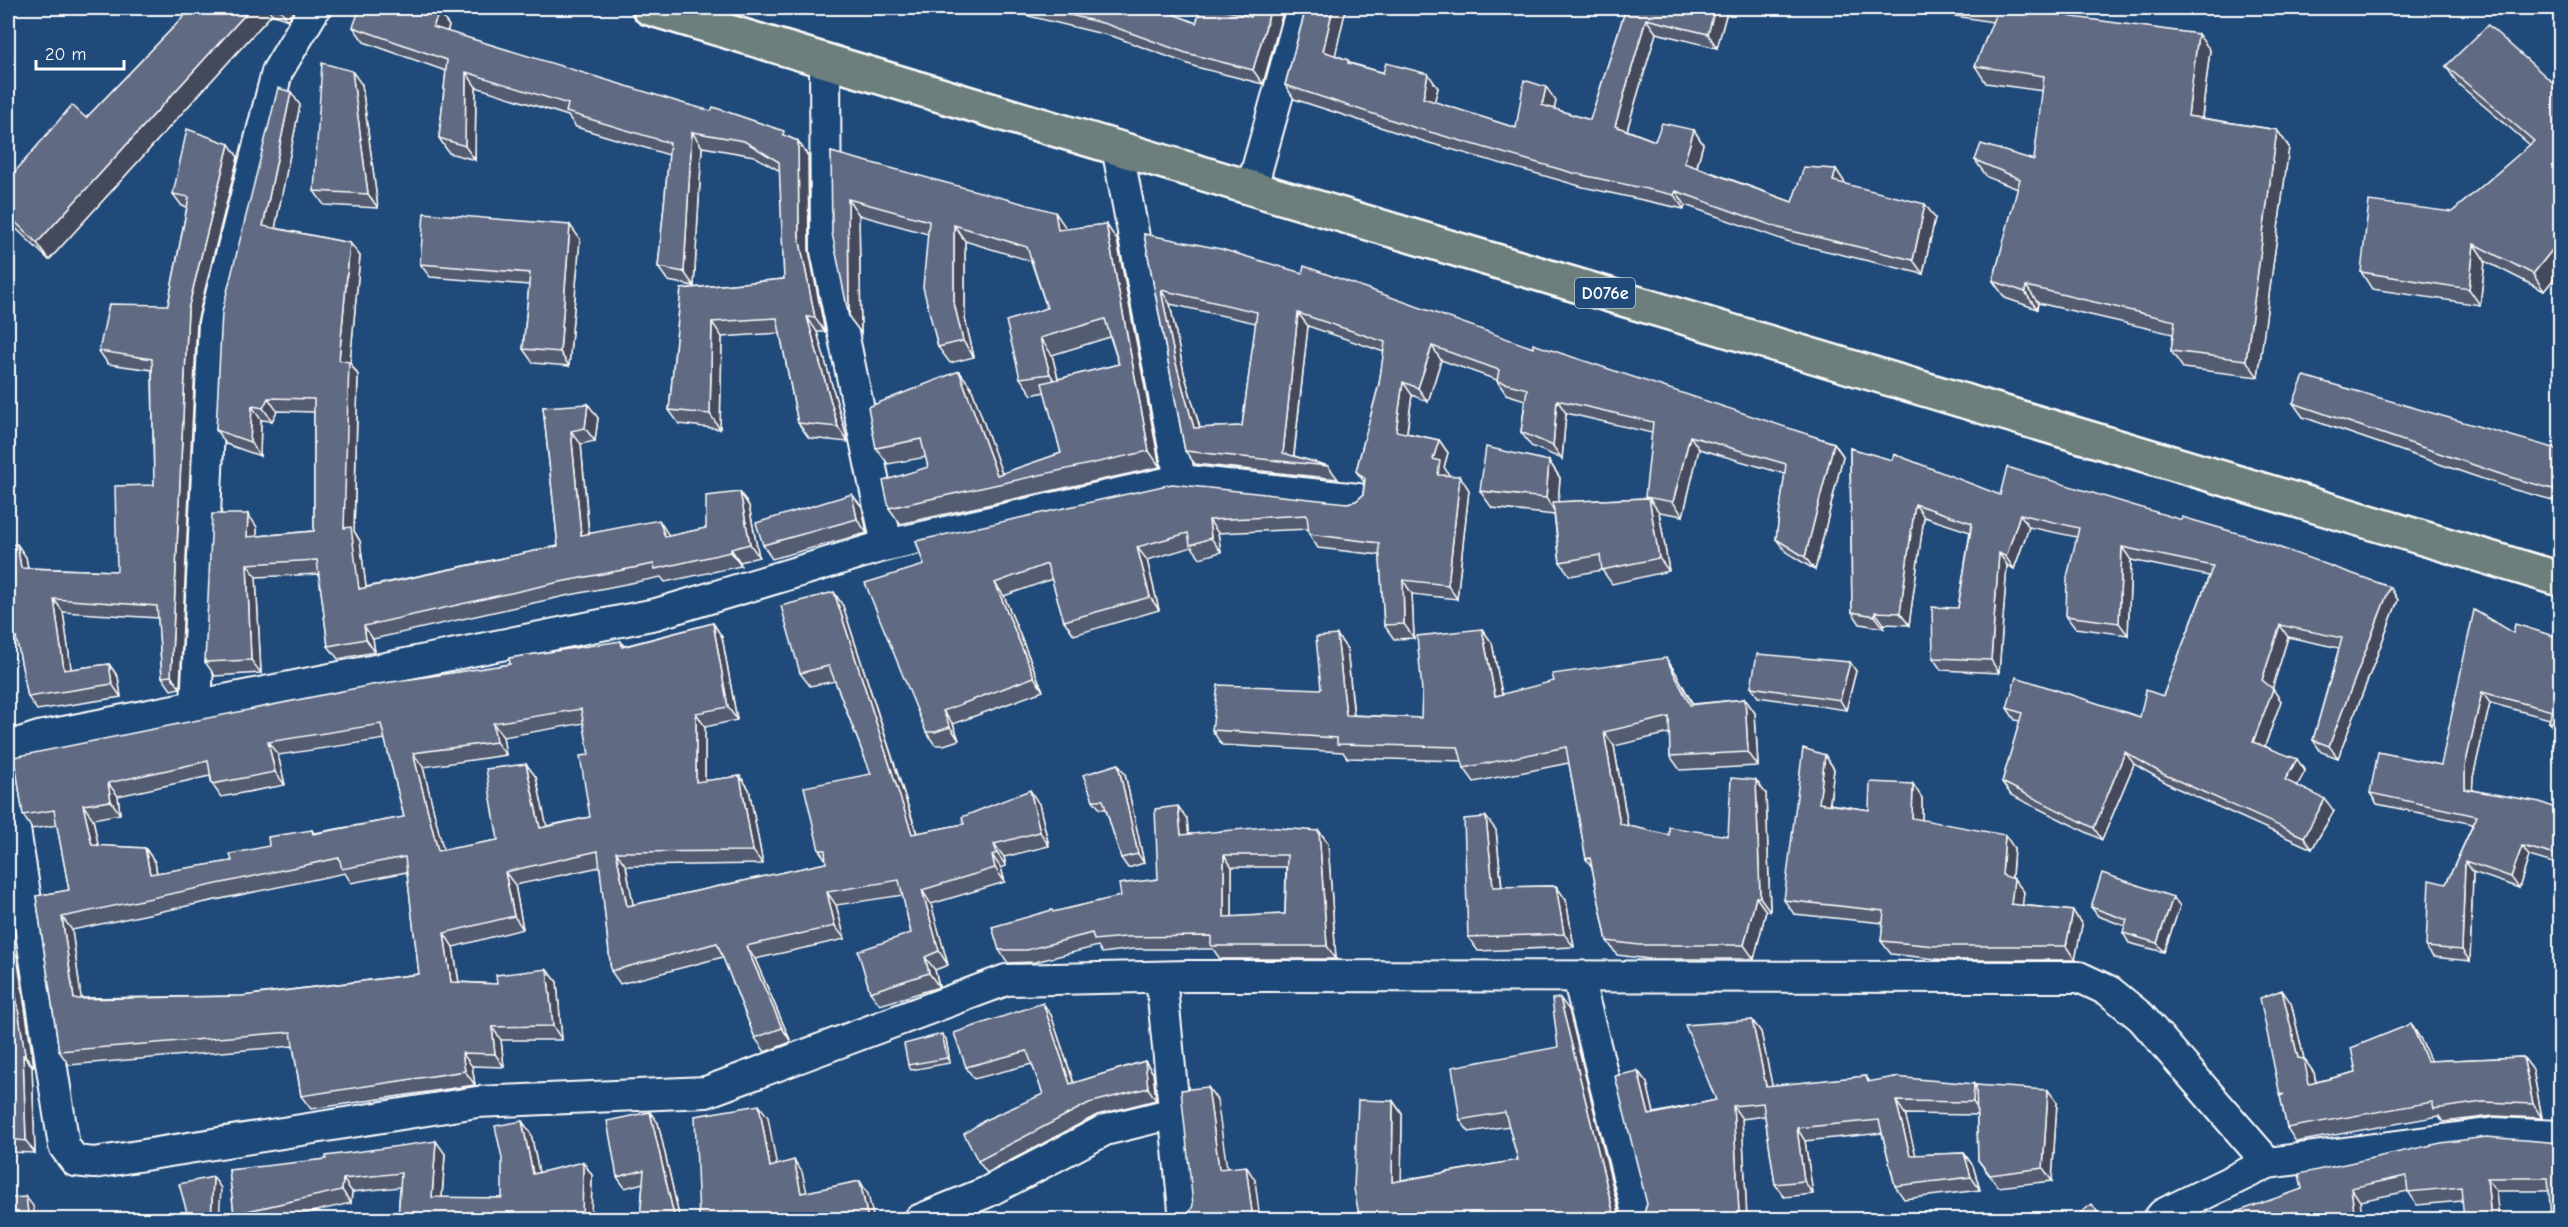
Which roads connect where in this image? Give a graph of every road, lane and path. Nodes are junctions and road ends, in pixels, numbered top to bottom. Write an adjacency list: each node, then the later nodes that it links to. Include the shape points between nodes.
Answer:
1 (315, 8): 11 (street, via 277,72 214,323)
2 (651, 8): 4 (main road, D076e)
3 (1302, 8): 6 (street)
4 (825, 60): 5 (main road, D076e); 9 (street, via 826,251)
5 (1117, 147): 6 (main road, D076e); 7 (street)
6 (1252, 188): 10 (main road, D076e)
7 (1180, 480): 8 (street); 9 (street)
8 (1358, 499)
9 (887, 544): 11 (street, via 656,614)
10 (2560, 579)
11 (196, 706): 12 (street, via 39,737)
12 (8, 747)
13 (8, 784): 14 (street, via 64,1146 75,1161 94,1163 477,1102 706,1092 1006,980)
14 (1161, 977): 15 (street); 16 (street)
15 (1578, 977): 18 (street, via 2079,977 2109,991 2141,1017); 21 (street)
16 (1174, 1113): 19 (street, via 1105,1130 987,1192); 20 (street)
17 (2560, 1136): 18 (street, via 2495,1133)
18 (2268, 1163): 22 (street, via 2163,1214)
19 (919, 1220)
20 (1185, 1220)
21 (1639, 1220)
22 (2158, 1220)

